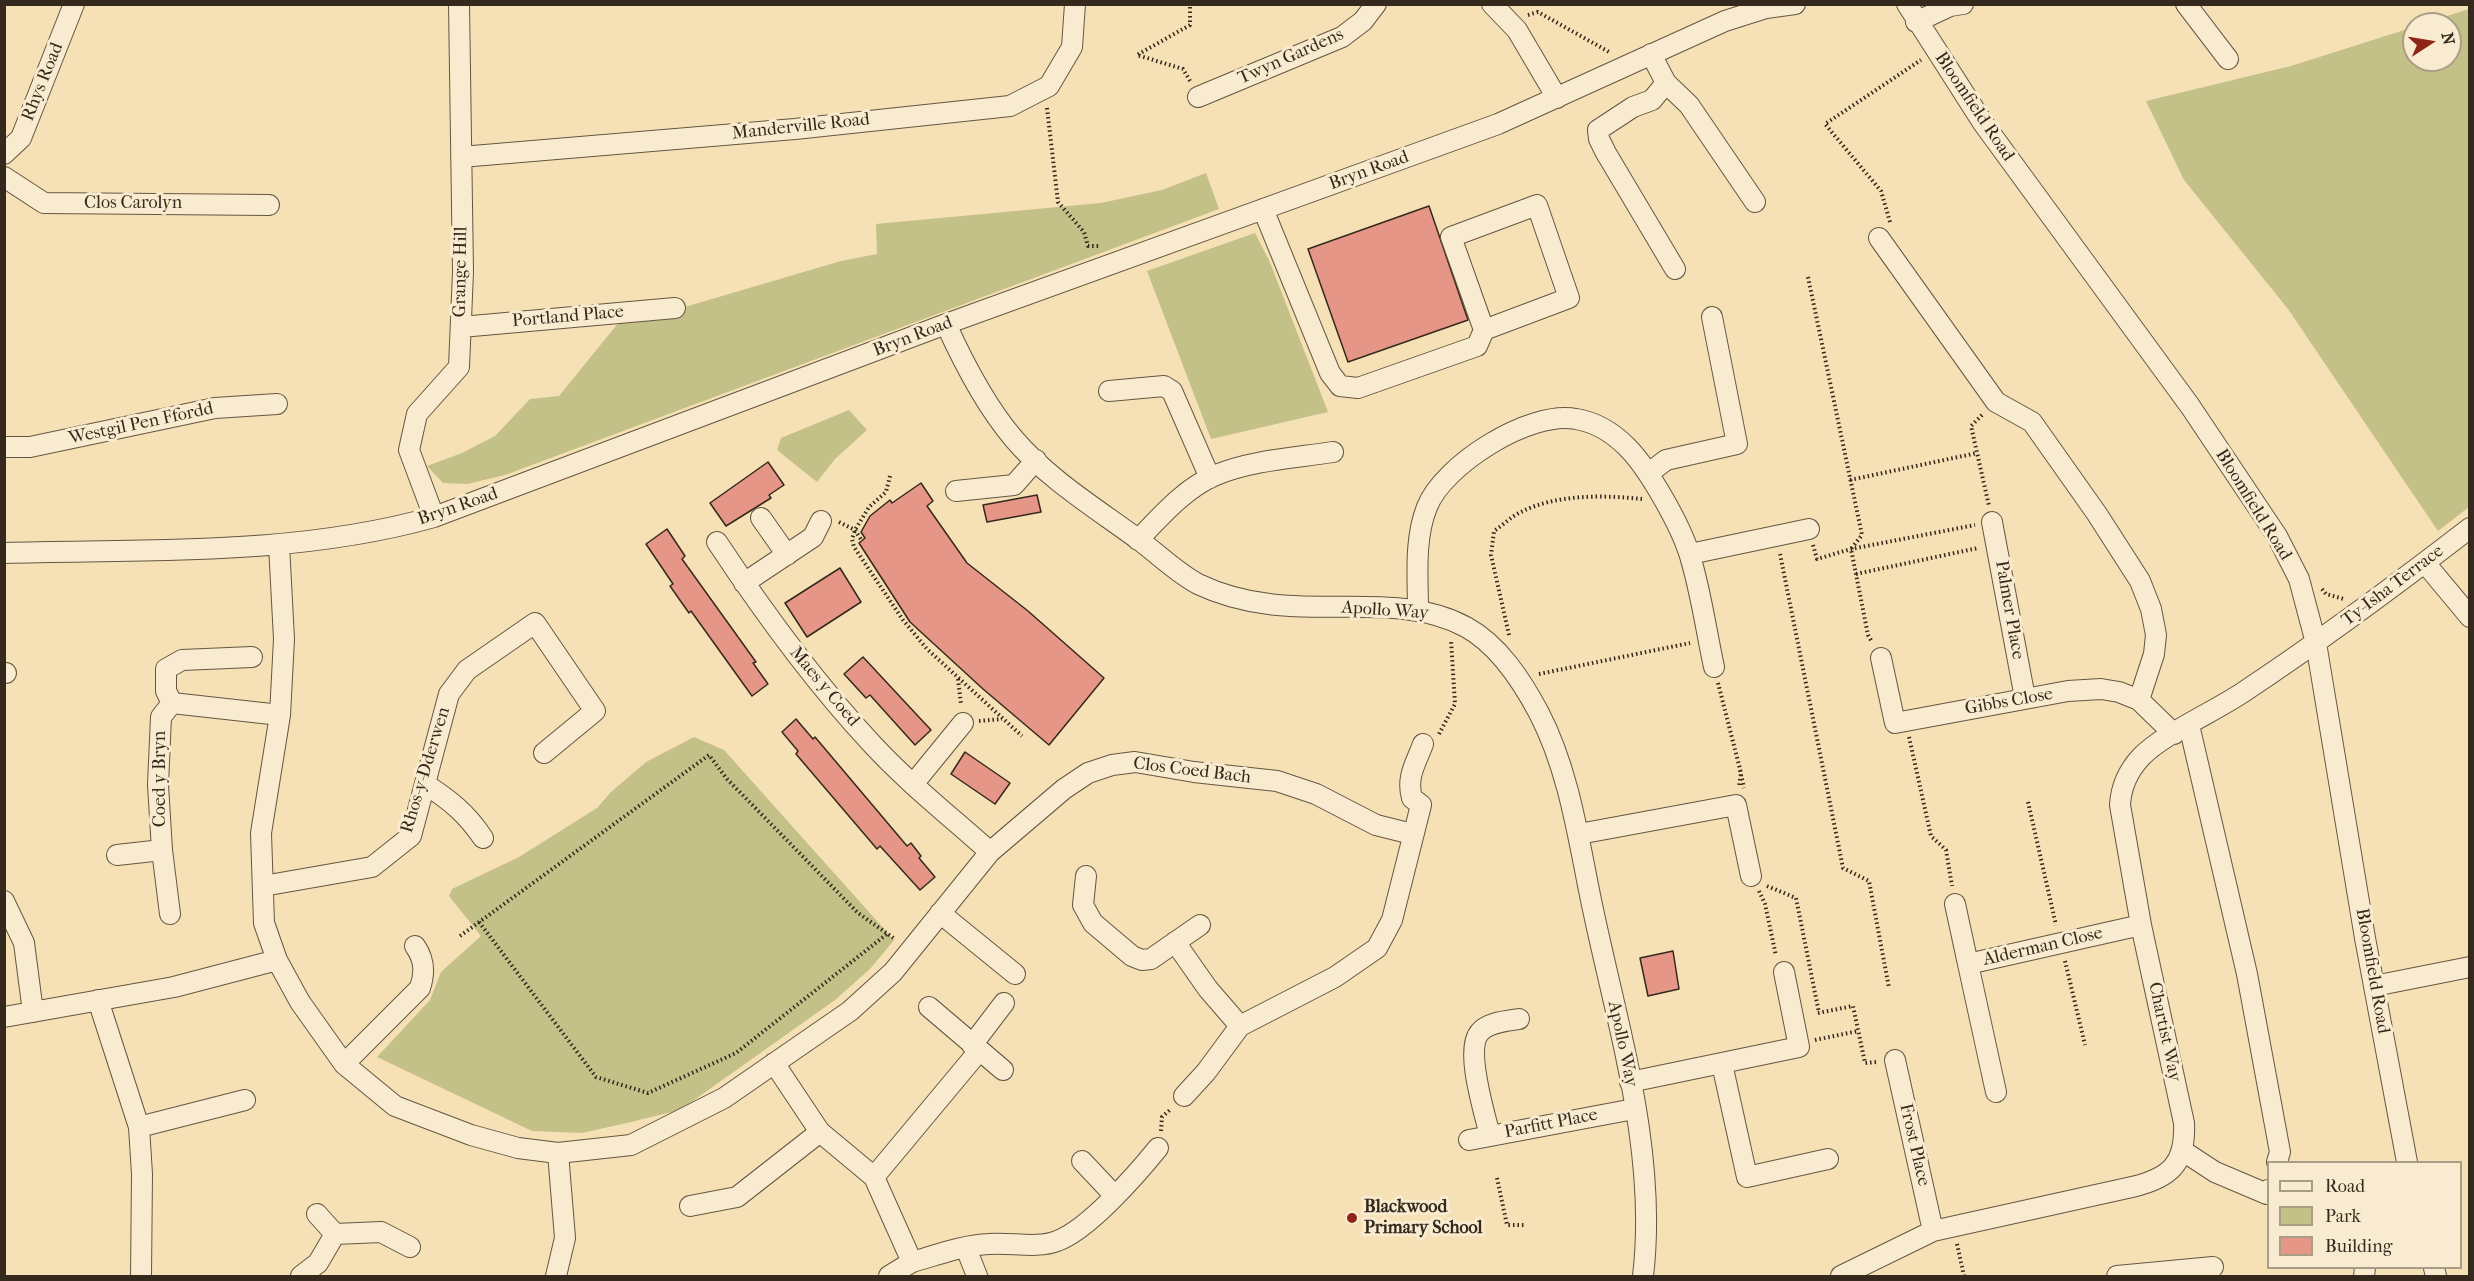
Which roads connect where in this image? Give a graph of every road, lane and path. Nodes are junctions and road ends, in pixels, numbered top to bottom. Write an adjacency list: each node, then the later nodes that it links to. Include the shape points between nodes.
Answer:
1 (75, 4): 20 (street, Rhys Road, via 21,138)
2 (459, 4): 21 (street, Grange Hill)
3 (1075, 4): 21 (street, Manderville Road, via 1072,47 1049,86 1010,106 795,129)
4 (1190, 4): 17 (path, via 1190,25 1137,56 1183,69)
5 (1376, 4): 17 (street, Twyn Gardens, via 1342,38)
6 (1492, 4): 11 (street)
7 (1963, 4): 10 (street)
8 (2186, 4): 14 (street)
9 (1788, 5): 12 (street, Bryn Road, via 1725,21)
10 (1911, 13): 72 (street, Bloomfield Road, via 1983,123 2190,406 2277,536 2299,579)
11 (1509, 21): 15 (path, via 1538,12); 18 (street)
12 (1651, 54): 15 (street, Bryn Road); 16 (street)
13 (1923, 58): 26 (path, via 1825,124 1881,191 1892,227)
14 (2228, 59)
15 (1630, 64): 18 (street, Bryn Road)
16 (1666, 83): 23 (street, via 1689,105); 28 (street, via 1652,100 1633,107 1598,130 1606,153)
17 (1198, 97)
18 (1557, 98): 25 (street, Bryn Road, via 1498,124)
19 (1046, 101): 27 (path, via 1058,201 1083,232 1088,246)
20 (4, 154)
21 (460, 157): 33 (street, Grange Hill)
22 (4, 177): 24 (street, Clos Carolyn, via 44,203)
23 (1755, 202)
24 (269, 205)
25 (1263, 209): 32 (street, Bryn Road); 34 (street, via 1330,373 1340,386 1363,387 1477,346)
26 (1879, 238): 36 (street)
27 (1110, 247)
28 (1676, 269)
29 (1808, 277): 45 (path)
30 (675, 308): 33 (street, Portland Place)
31 (1712, 317): 42 (street, via 1737,444 1666,460)
32 (946, 324): 41 (street, Apollo Way, via 965,368 1014,439); 48 (street, Bryn Road)
33 (461, 327): 48 (street, Grange Hill, via 459,367 417,414 409,450)
34 (1484, 330): 34 (street, via 1569,298 1537,205 1451,237)
35 (1109, 391): 44 (street, via 1164,386 1172,391)
36 (1996, 402): 40 (path, via 1971,426); 80 (street, via 2032,422 2140,580 2156,635)
37 (278, 404): 38 (street, Westgil Pen Ffordd, via 215,408 30,447)
38 (4, 447)
39 (1333, 452): 44 (street, via 1238,468)
40 (1977, 453): 45 (path); 51 (path)
41 (1036, 460): 46 (street, via 1014,485); 56 (street, Apollo Way)
42 (1649, 473): 47 (street); 68 (street, via 1627,447 1602,427 1574,418 1542,421 1480,450 1456,467 1427,507 1418,560)
43 (890, 476): 54 (path, via 886,492 869,507)
44 (1210, 478): 56 (street, via 1160,517)
45 (1850, 480): 61 (path, via 1862,535)
46 (956, 492)
47 (1664, 502): 64 (street); 73 (path, via 1614,496 1556,501 1521,512 1494,531 1491,555)
48 (434, 517): 59 (street, Bryn Road, via 387,530)
49 (761, 518): 63 (street)
50 (828, 520): 54 (path); 63 (street, via 813,537)
51 (1992, 522): 60 (street, Palmer Place); 61 (path)
52 (2469, 528): 65 (street, Ty-Isha Terrace)
53 (1809, 529): 55 (street); 61 (path, via 1817,559)
54 (855, 530): 57 (path); 78 (path, via 855,547 903,620)
55 (1776, 536): 64 (street); 120 (path, via 1843,868 1869,881)
56 (1138, 540): 68 (street, Apollo Way, via 1196,583 1232,598 1273,605)
57 (862, 541)
58 (717, 542): 67 (street, Maes y Coed)
59 (279, 545): 62 (street, Bryn Road); 82 (street, Clos Coed Bach, via 284,639)
60 (1997, 545): 66 (path); 79 (street, Palmer Place)
61 (1851, 549): 66 (path)
62 (4, 552)
63 (787, 555): 67 (street)
64 (1690, 555): 71 (street)
65 (2425, 563): 69 (street); 72 (street, Ty-Isha Terrace)
66 (1856, 574): 75 (path, via 1868,635)
67 (744, 583): 90 (street, Maes y Coed, via 835,703)
68 (1418, 611): 70 (street, Apollo Way)
69 (2469, 617)
70 (1449, 619): 77 (street, Apollo Way, via 1470,629); 87 (path, via 1455,704 1428,754)
71 (1708, 640): 76 (street); 77 (path)
72 (2316, 643): 85 (street, Chartist Way); 119 (street, Bloomfield Road)
73 (1511, 645)
74 (252, 657): 81 (street, via 182,660 166,669 166,691)
75 (1881, 658): 83 (street, via 1895,723)
76 (1714, 667): 89 (path)
77 (1519, 678): 94 (street, Apollo Way, via 1556,752)
78 (958, 679): 84 (path); 86 (path)
79 (2025, 698): 80 (street, Gibbs Close, via 2101,689); 83 (street, Gibbs Close)
80 (2139, 700): 85 (street, Gibbs Close)
81 (172, 703): 82 (street); 96 (street, Coed y Bryn, via 161,717 158,785)
82 (280, 715): 101 (street, Clos Coed Bach, via 261,833)
83 (1905, 721): 103 (path, via 1931,836 1946,850)
84 (963, 723): 90 (street)
85 (2182, 730): 108 (street, Chartist Way, via 2142,756 2121,788 2120,805); 152 (street, via 2247,974 2280,1152)
86 (1022, 736)
87 (1422, 748): 93 (street, via 1409,786 1412,798 1420,804)
88 (544, 753): 91 (street, Rhos-y-Dderwen, via 595,711 535,623 467,670 449,694)
89 (1740, 770): 92 (path); 92 (path)
90 (914, 783): 97 (street, Maes y Coed)
91 (425, 784): 95 (street, via 461,808); 101 (street, Rhos-y-Dderwen, via 411,836 372,867)
92 (1741, 799): 94 (street); 99 (street)
93 (1412, 834): 97 (street, Clos Coed Bach, via 1376,825 1316,794 1277,781 1135,762 1088,773); 129 (street, via 1392,920 1377,948 1335,977)
94 (1579, 834): 138 (street, Apollo Way)
95 (483, 838)
96 (162, 850): 98 (street, Coed y Bryn); 105 (street)
97 (990, 852): 104 (street, Clos Coed Bach)
98 (117, 855)
99 (1758, 875): 117 (path, via 1777,962); 125 (path, via 1767,886 1796,898)
100 (1086, 876): 111 (street, via 1083,905 1093,923 1132,956 1150,959)
101 (263, 886): 114 (street, Clos Coed Bach, via 264,923)
102 (4, 901): 124 (street, via 24,943)
103 (1955, 904): 115 (street)
104 (940, 913): 113 (street, Clos Coed Bach); 118 (street)
105 (170, 914)
106 (479, 922): 109 (path, via 709,755 727,779 858,913); 109 (path, via 596,1077 648,1093 736,1053); 110 (path)
107 (1200, 925): 111 (street)
108 (2141, 925): 115 (street, Alderman Close); 148 (street, Chartist Way, via 2184,1123)
109 (887, 934): 113 (path)
110 (460, 936)
111 (1175, 942): 129 (street)
112 (415, 946): 135 (street, via 423,961 420,988)
113 (910, 950): 134 (street, Clos Coed Bach, via 893,972 850,1011)
114 (277, 960): 121 (street, via 174,987); 135 (street, Clos Coed Bach, via 300,1002)
115 (1968, 964): 139 (street, Alderman Close)
116 (2469, 967): 119 (street)
117 (1784, 972): 128 (street)
118 (1015, 974)
119 (2374, 986): 153 (street, Bloomfield Road)
120 (1889, 988)
121 (98, 1000): 124 (street); 143 (street)
122 (1004, 1003): 131 (street)
123 (928, 1007): 131 (street)
124 (33, 1012): 126 (street)
125 (1819, 1013): 128 (path); 130 (path, via 1853,1006)
126 (4, 1017)
127 (1519, 1018): 145 (street, via 1487,1026 1474,1043 1473,1059)
128 (1794, 1019): 132 (street)
129 (1240, 1026): 140 (street)
130 (1858, 1031): 132 (path); 133 (path, via 1864,1063)
131 (970, 1043): 137 (street); 154 (street)
132 (1798, 1043): 136 (street, via 1799,1047)
133 (1895, 1060): 161 (street, Frost Place)
134 (774, 1063): 144 (street); 149 (street, Clos Coed Bach, via 724,1098 631,1145)
135 (344, 1064): 149 (street, Clos Coed Bach, via 395,1106 471,1136)
136 (1722, 1064): 138 (street); 150 (street, via 1747,1177)
137 (1003, 1070)
138 (1630, 1082): 142 (street, Apollo Way)
139 (1996, 1092)
140 (1184, 1096): 147 (path, via 1162,1117)
141 (245, 1100): 143 (street)
142 (1634, 1109): 145 (street, Parfitt Place); 173 (street, Apollo Way, via 1644,1167)
143 (139, 1127): 168 (street)
144 (820, 1132): 154 (street); 158 (street, via 737,1197)
145 (1490, 1136): 146 (street, Parfitt Place)
146 (1468, 1140)
147 (1158, 1148): 156 (street)
148 (2183, 1151): 157 (street, via 2237,1183); 161 (street, via 2169,1173 2153,1182)
149 (558, 1153): 170 (street, via 565,1238)
150 (1828, 1159)
151 (1082, 1161): 156 (street)
152 (2277, 1161)
153 (2407, 1161)
154 (874, 1177): 166 (street)
155 (1497, 1178): 160 (path, via 1507,1225)
156 (1120, 1192): 165 (street, via 1058,1241)
157 (2267, 1194)
158 (690, 1206)
159 (317, 1214): 162 (street)
160 (1525, 1225)
161 (1933, 1231): 174 (street)
162 (335, 1234): 164 (street, via 381,1232); 169 (street, via 318,1263)
163 (1958, 1244): 175 (path)
164 (410, 1247)
165 (966, 1248): 166 (street); 172 (street)
166 (912, 1262): 171 (street)
167 (2213, 1267): 176 (street)
168 (141, 1276)
169 (301, 1276)
170 (556, 1276)
171 (889, 1276)
172 (977, 1276)
173 (1643, 1276)
174 (1841, 1276)
175 (1964, 1276)
176 (2117, 1276)

